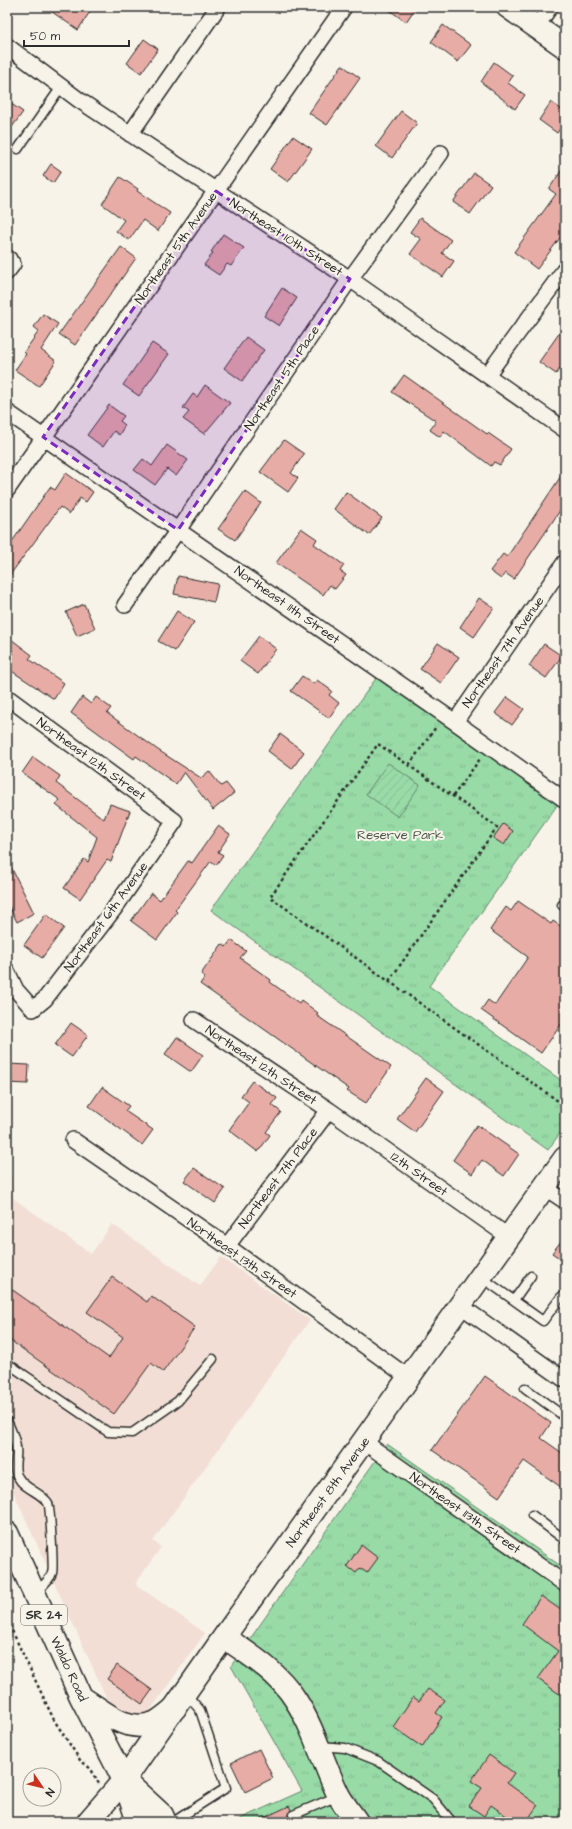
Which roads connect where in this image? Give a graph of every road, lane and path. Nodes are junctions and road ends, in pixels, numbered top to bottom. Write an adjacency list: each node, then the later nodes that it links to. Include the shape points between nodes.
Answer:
1 (218, 7): 9 (street)
2 (344, 7): 12 (street, Northeast 5th Avenue)
3 (508, 7): 5 (main road)
4 (550, 7): 5 (street)
5 (536, 27): 7 (main road)
6 (7, 46): 8 (street, Northeast 10th Street)
7 (565, 46)
8 (61, 87): 9 (street, Northeast 10th Street); 10 (lane)
9 (130, 134): 12 (street, Northeast 10th Street)
10 (18, 149)
11 (441, 153): 14 (street, Northeast 5th Place)
12 (216, 192): 14 (street, Northeast 10th Street); 18 (street, Northeast 5th Avenue)
13 (565, 269): 15 (street)
14 (350, 279): 15 (street, Northeast 10th Street); 20 (street, Northeast 5th Place)
15 (487, 375): 17 (street, Northeast 10th Street)
16 (7, 412): 18 (street, Northeast 11th Street)
17 (565, 430)
18 (43, 437): 19 (street, Northeast 5th Avenue); 20 (street, Northeast 11th Street)
19 (7, 490)
20 (178, 530): 22 (street, Northeast 5th Place); 24 (street, Northeast 11th Street)
21 (565, 562): 24 (street, Northeast 7th Avenue)
22 (125, 605)
23 (7, 697): 30 (street, Northeast 12th Street)
24 (455, 722): 29 (street, Northeast 11th Street)
25 (436, 727): 27 (path)
26 (480, 759): 28 (path)
27 (409, 765): 28 (path); 32 (path, via 378,744 270,898)
28 (453, 796): 32 (path, via 497,828)
29 (565, 800)
30 (175, 821): 31 (street, Northeast 6th Avenue, via 114,909 45,999 33,1009 16,990)
31 (7, 971)
32 (389, 981): 34 (path)
33 (194, 1020): 35 (street, Northeast 12th Street)
34 (565, 1106)
35 (329, 1110): 40 (street, 12th Street); 41 (street, Northeast 7th Place)
36 (73, 1140): 41 (street, Northeast 13th Street)
37 (565, 1158): 38 (main road, Northeast 8th Avenue)
38 (544, 1187): 39 (street); 40 (main road, Northeast 8th Avenue)
39 (565, 1202)
40 (509, 1237): 43 (main road, Northeast 8th Avenue)
41 (227, 1246): 49 (street, Northeast 13th Street)
42 (531, 1276): 45 (lane)
43 (481, 1277): 45 (lane); 46 (main road, Northeast 8th Avenue)
44 (561, 1297): 45 (lane, via 543,1321)
45 (514, 1300)
46 (460, 1306): 49 (main road, Northeast 8th Avenue); 50 (street)
47 (212, 1359): 48 (lane, via 178,1401 132,1433 108,1432)
48 (7, 1363)
49 (409, 1378): 54 (main road, Northeast 8th Avenue)
50 (565, 1380)
51 (525, 1388): 52 (lane)
52 (565, 1417)
53 (7, 1421): 55 (lane, via 17,1448)
54 (364, 1442): 60 (street, Northeast 113th Street); 63 (main road, Northeast 8th Avenue)
55 (16, 1464): 56 (lane); 61 (lane, via 18,1478 49,1504 52,1574)
56 (7, 1467)
57 (532, 1515): 59 (lane)
58 (7, 1533): 61 (main road, Waldo Road / SR 24)
59 (565, 1540)
60 (565, 1584)
61 (35, 1594): 64 (main road, Waldo Road / SR 24)
62 (7, 1620): 68 (path, via 54,1720 80,1760 91,1769)
63 (224, 1637): 65 (main road, Northeast 8th Avenue); 66 (main road, via 263,1663 278,1678 295,1698)
64 (81, 1697): 65 (main road, via 118,1722 131,1726 155,1722); 69 (main road, Waldo Road / SR 24)
65 (180, 1701): 69 (main road, Northeast 8th Avenue); 76 (lane, via 200,1710 226,1788)
66 (318, 1746): 71 (main road); 78 (lane, via 344,1748 378,1761 433,1799)
67 (98, 1773): 68 (path)
68 (95, 1777): 70 (path)
69 (124, 1780): 73 (main road, Northeast 8th Avenue); 74 (main road, Waldo Road / SR 24); 75 (main road, Waldo Road / SR 24, via 162,1815)
70 (101, 1788)
71 (339, 1796): 72 (lane); 77 (main road)
72 (293, 1815)
73 (88, 1822)
74 (138, 1822)
75 (166, 1822)
76 (173, 1822)
77 (357, 1822)
78 (452, 1822)

